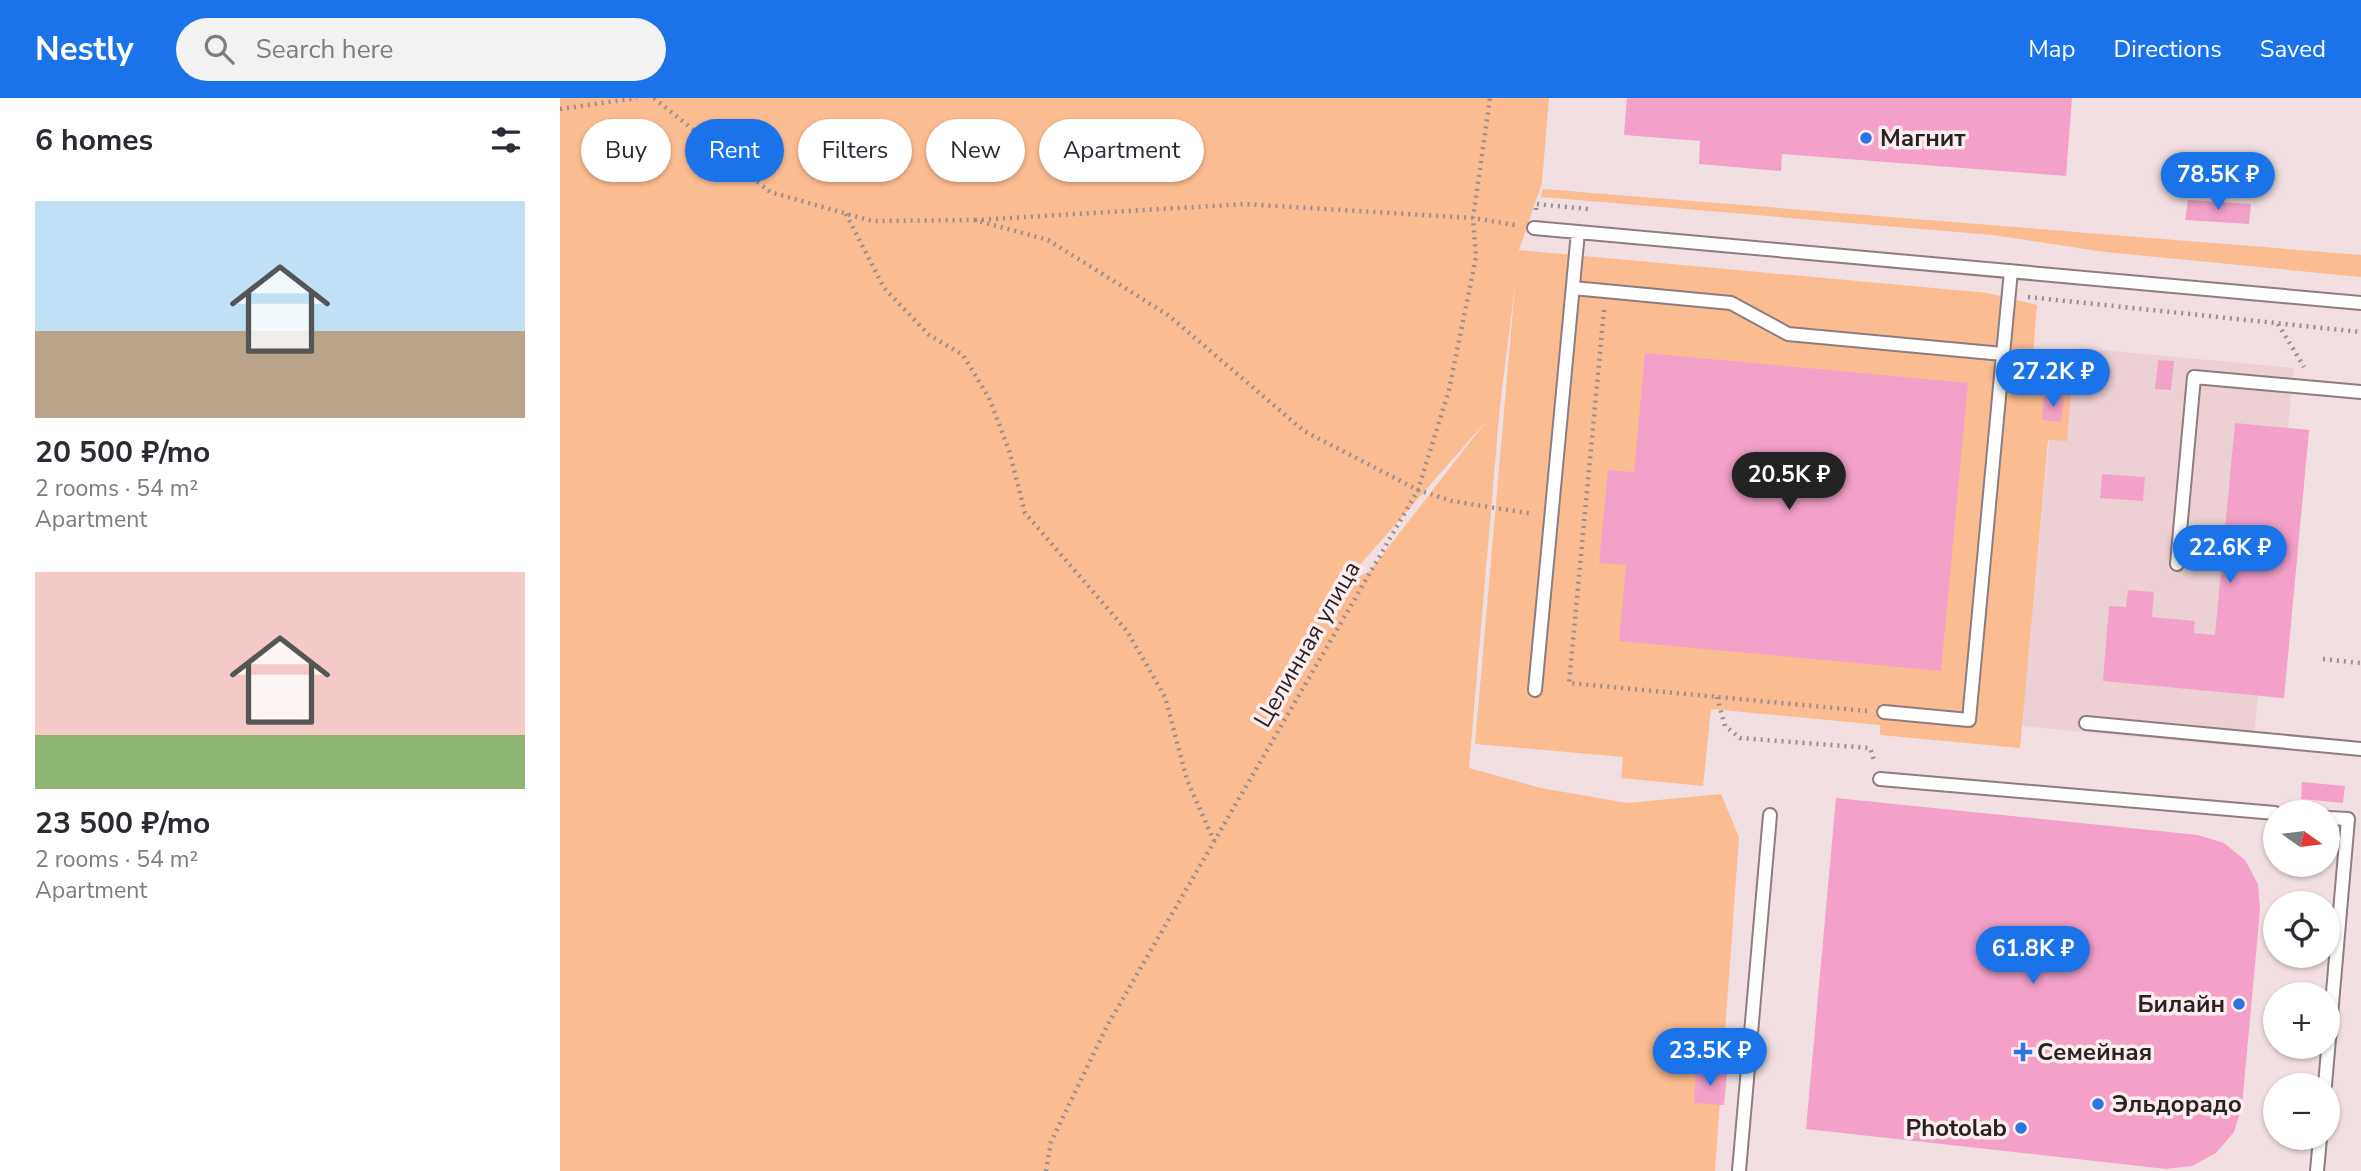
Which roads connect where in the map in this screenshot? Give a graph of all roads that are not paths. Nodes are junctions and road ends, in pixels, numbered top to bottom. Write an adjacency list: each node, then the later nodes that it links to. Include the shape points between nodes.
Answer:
1 (1534, 228): 2 (lane)
2 (1578, 232): 3 (lane); 4 (lane)
3 (2011, 271): 5 (lane); 6 (lane)
4 (1573, 288): 6 (lane, via 1731,303 1788,334); 9 (lane)
5 (2361, 303)
6 (2003, 354): 10 (lane, via 1969,720)
7 (2361, 392): 8 (lane, via 2194,377)
8 (2177, 564)
9 (1535, 690)
10 (1884, 712)
11 (2087, 723): 12 (lane)
12 (2361, 749)
13 (1880, 779): 14 (lane)
14 (2263, 812)
15 (1770, 815): 19 (lane)
16 (2340, 819): 17 (lane, via 2348,819)
17 (2326, 1073)
18 (2319, 1150): 20 (lane)
19 (1739, 1171)
20 (2317, 1171)

